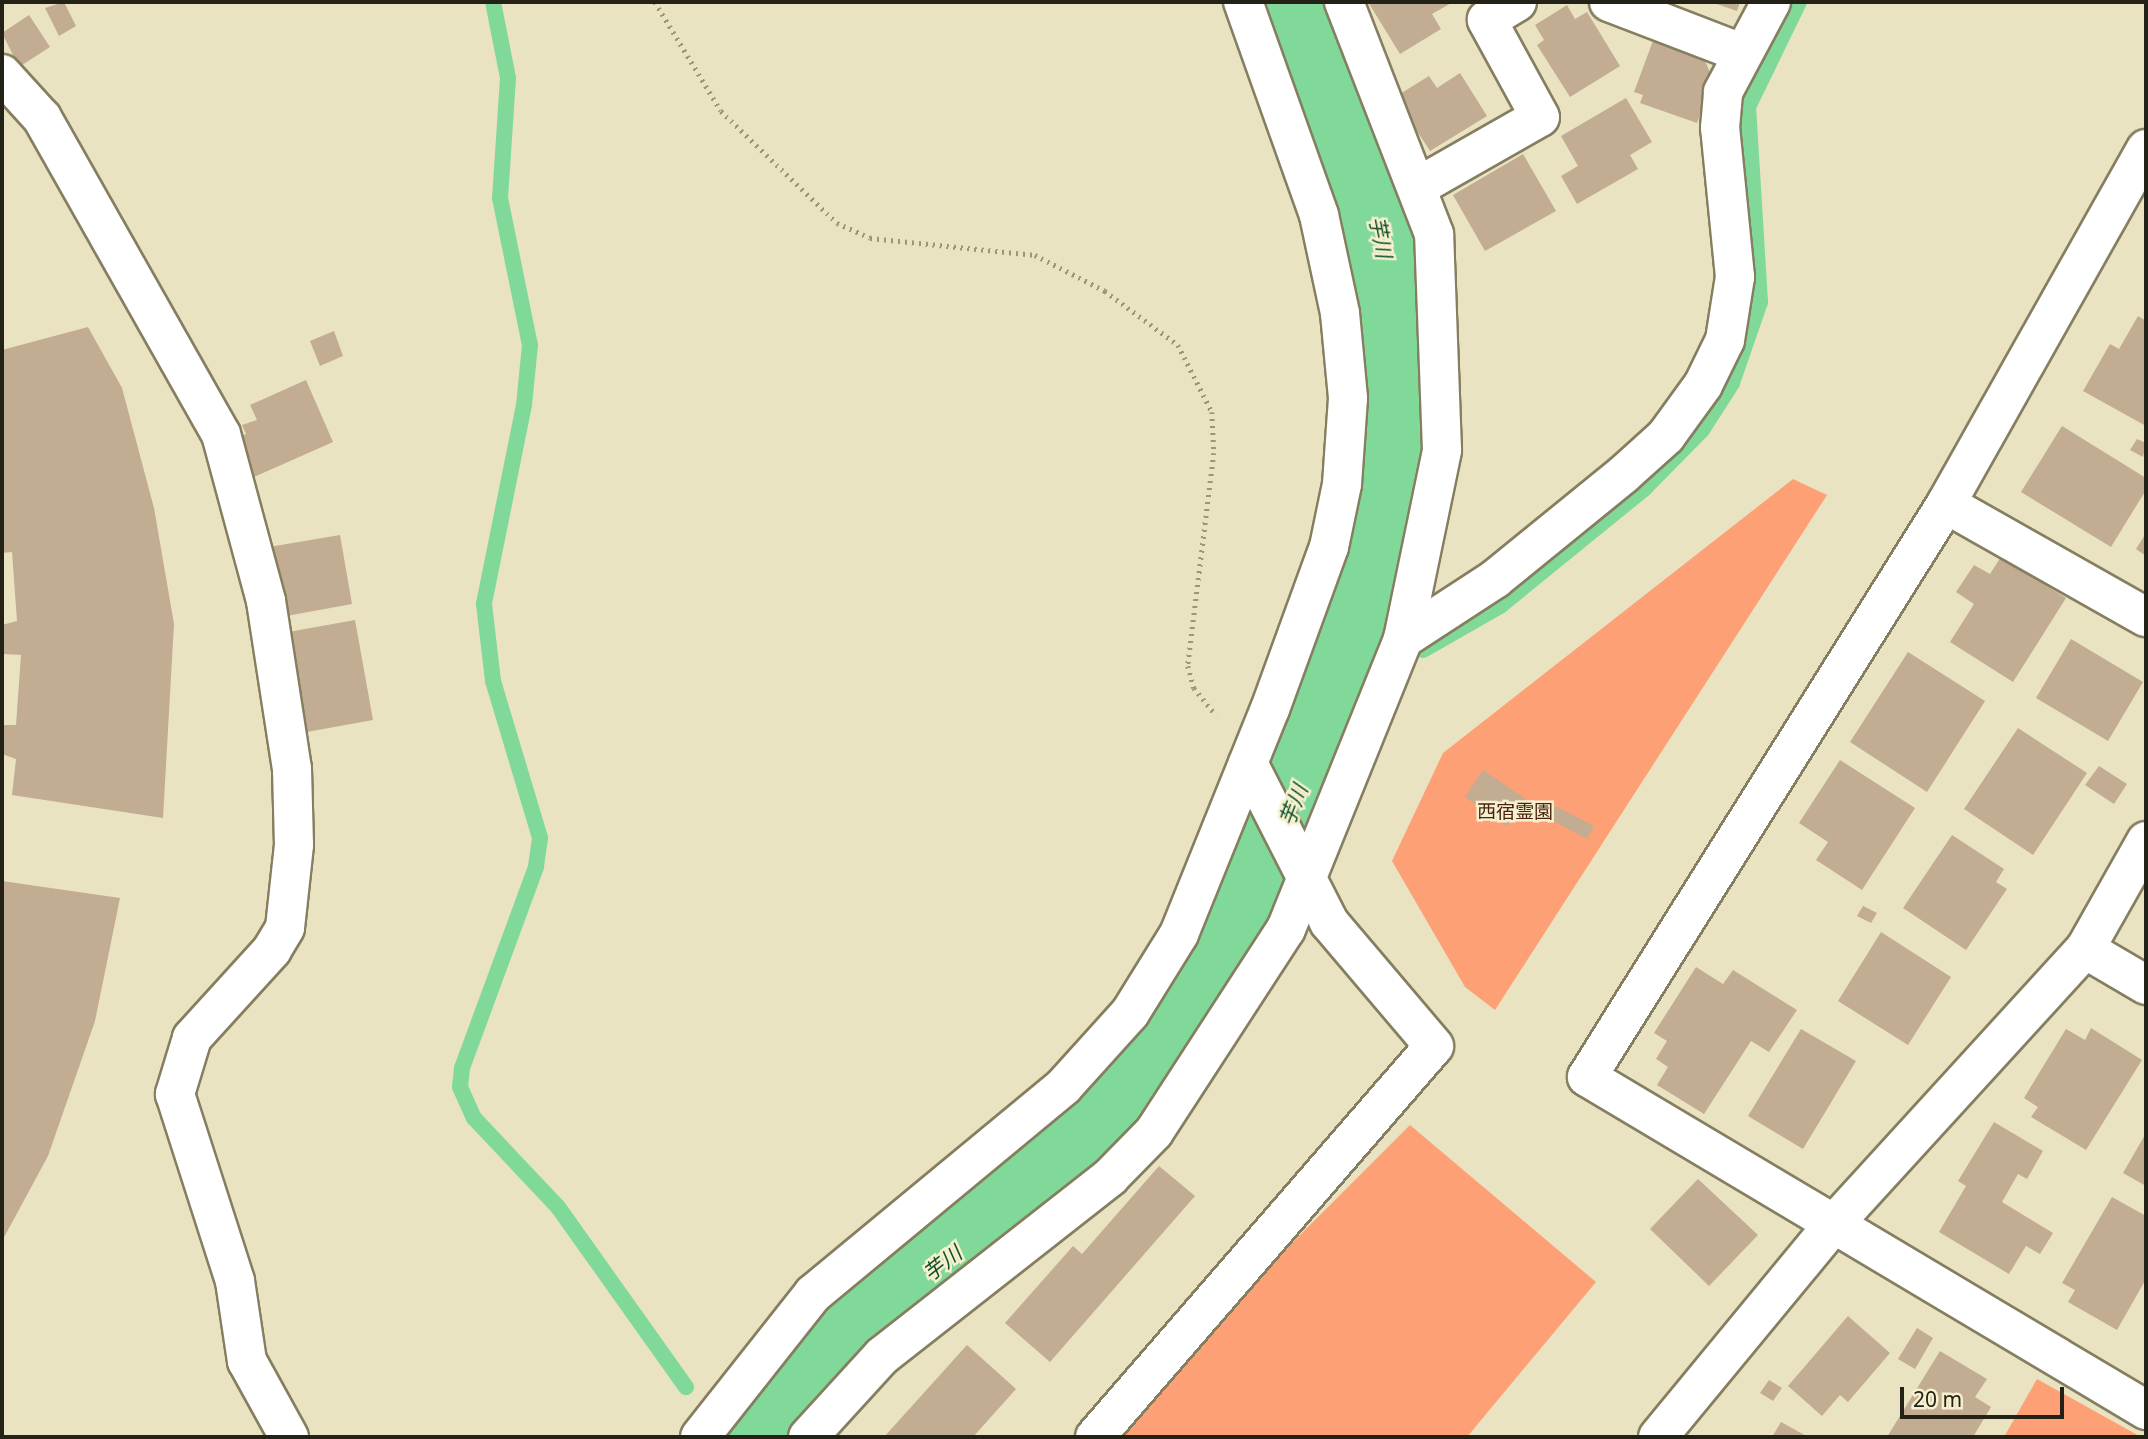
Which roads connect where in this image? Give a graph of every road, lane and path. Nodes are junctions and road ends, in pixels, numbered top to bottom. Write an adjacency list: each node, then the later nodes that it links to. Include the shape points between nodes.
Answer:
1 (654, 2): 14 (path, via 721,111 837,223 870,238 1035,255 1105,291 1178,345 1204,388 1214,453 1190,679)
2 (1243, 2): 14 (street, via 1319,215 1340,313 1348,398 1342,484 1329,547)
3 (1344, 2): 10 (street)
4 (1517, 2): 10 (street, via 1487,20 1540,117)
5 (1609, 2): 7 (street)
6 (1771, 2): 7 (street)
7 (1739, 52): 13 (street, via 1723,92 1720,128 1734,267 1732,309 1703,386 1666,436 1624,474 1495,579)
8 (2, 75): 21 (street, via 42,118 221,434 266,601 292,769 294,845 285,928 272,950 192,1038 175,1094 235,1282 247,1361)
9 (2146, 149): 11 (street)
10 (1419, 186): 13 (street, via 1434,234 1442,439 1435,507)
11 (1946, 504): 12 (street); 19 (street, via 1587,1077)
12 (2146, 617)
13 (1404, 639): 16 (street)
14 (1248, 763): 16 (street); 22 (street, via 1179,934 1130,1013 1064,1086 813,1294)
15 (2146, 841): 17 (street)
16 (1303, 872): 23 (street, via 1241,1006 1141,1149 882,1356); 24 (street, via 1329,922 1434,1046)
17 (2085, 949): 18 (street); 19 (street)
18 (2146, 985)
19 (1831, 1227): 20 (street); 25 (street)
20 (2146, 1410)
21 (289, 1437)
22 (700, 1437)
23 (808, 1437)
24 (1095, 1437)
25 (1658, 1437)

